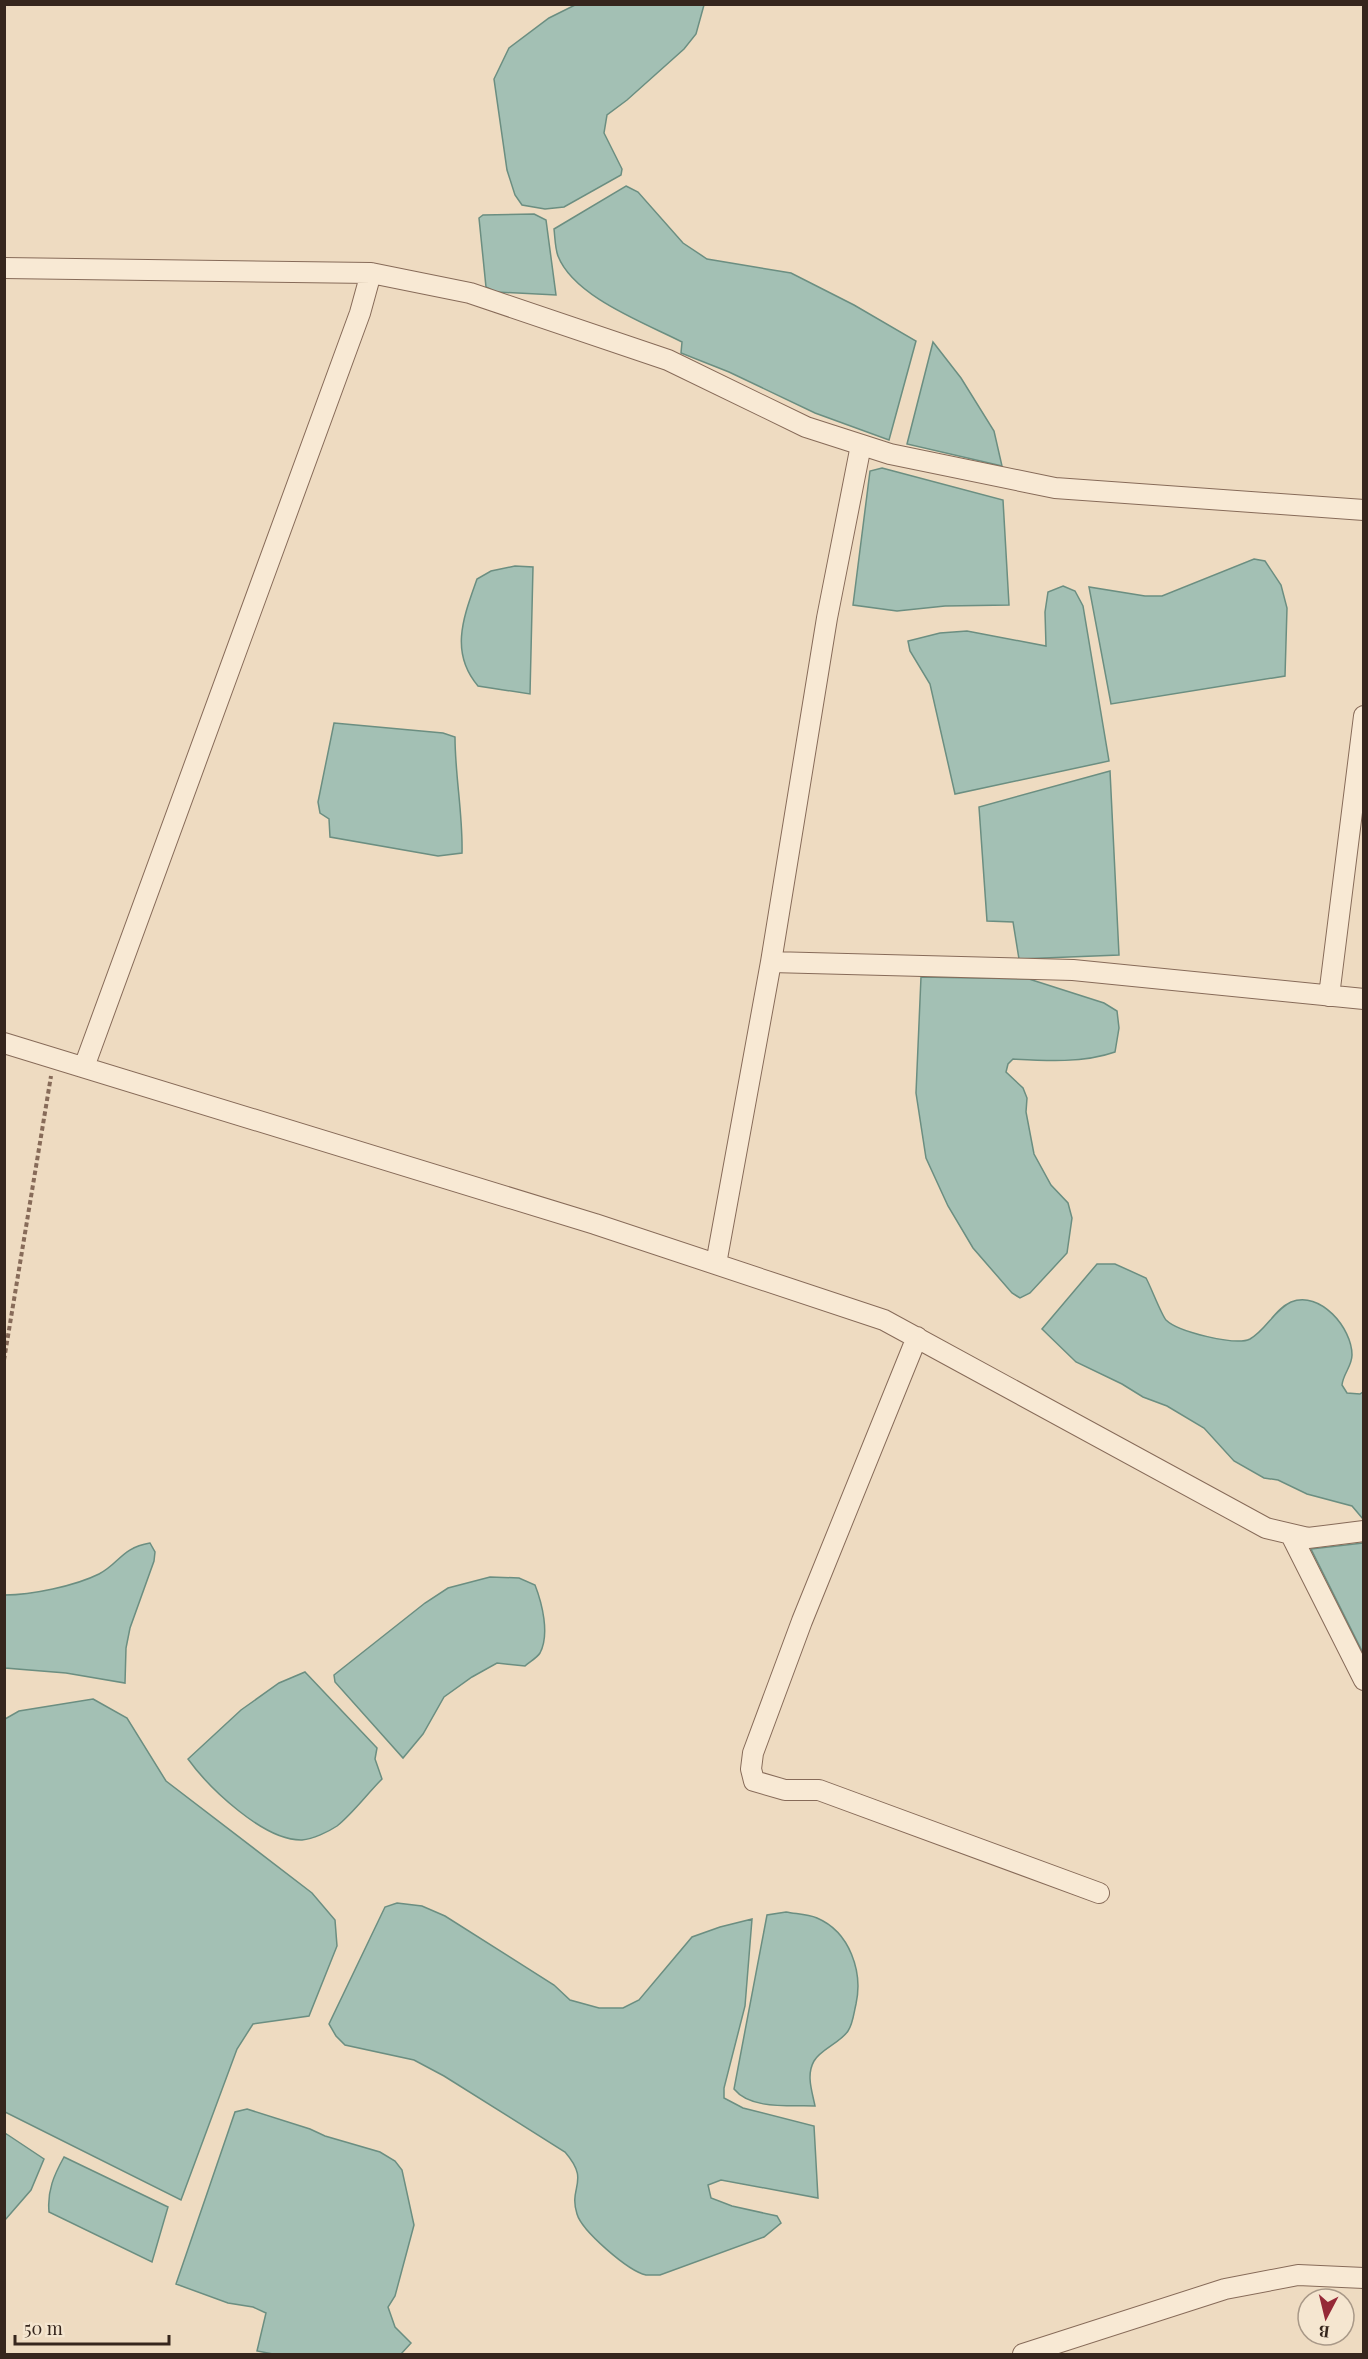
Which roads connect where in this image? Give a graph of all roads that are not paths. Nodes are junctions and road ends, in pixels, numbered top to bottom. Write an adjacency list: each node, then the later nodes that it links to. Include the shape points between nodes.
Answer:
1 (4, 268): 2 (street)
2 (371, 273): 3 (street, via 470,293 668,360 806,428); 10 (street, via 356,324)
3 (861, 445): 4 (street, via 1054,488); 6 (street, via 827,618)
4 (1364, 510)
5 (1364, 716): 7 (street)
6 (771, 962): 7 (street, via 1073,970); 11 (street)
7 (1329, 996): 8 (street)
8 (1364, 999)
9 (4, 1043): 10 (street)
10 (84, 1067): 11 (street)
11 (716, 1264): 12 (street, via 884,1320)
12 (917, 1337): 14 (street, via 1266,1528); 16 (street, via 802,1620 753,1753 754,1781 785,1790 819,1790)
13 (1364, 1531): 14 (street, via 1308,1538)
14 (1292, 1535): 15 (street)
15 (1364, 1680)
16 (1099, 1893)
17 (1364, 2278): 18 (street, via 1298,2275 1225,2289)
18 (1023, 2355)

